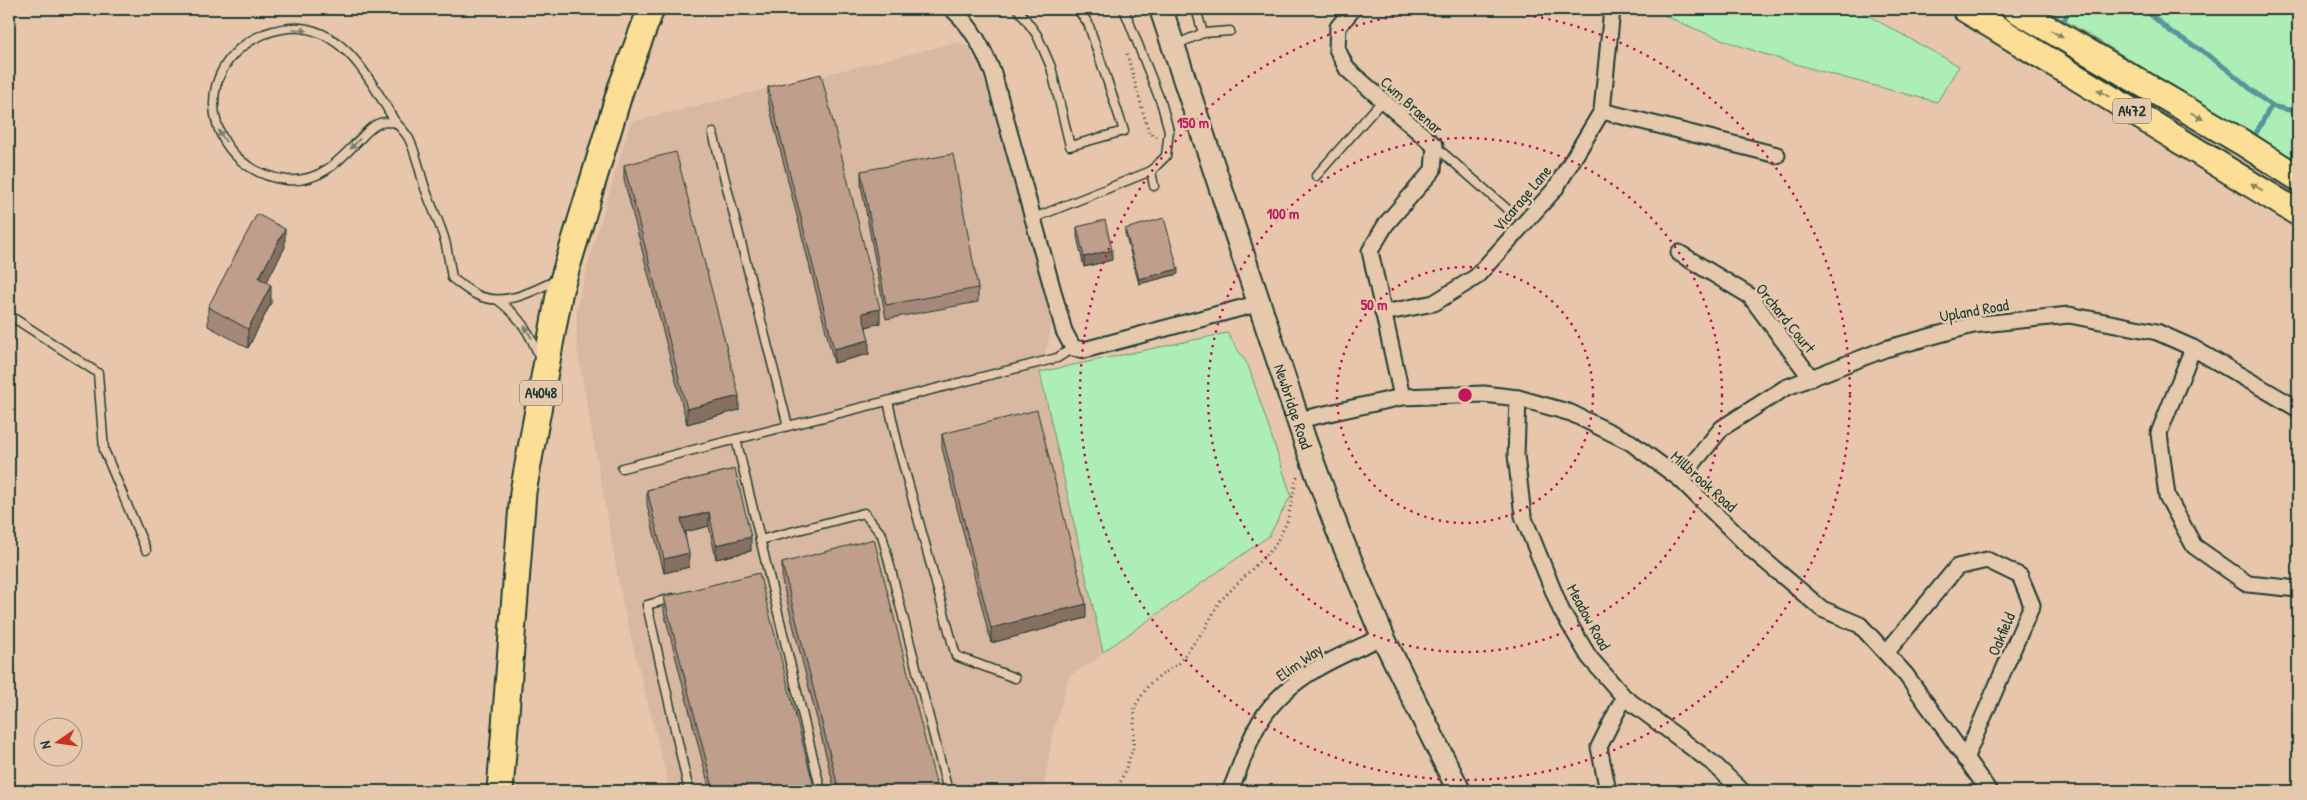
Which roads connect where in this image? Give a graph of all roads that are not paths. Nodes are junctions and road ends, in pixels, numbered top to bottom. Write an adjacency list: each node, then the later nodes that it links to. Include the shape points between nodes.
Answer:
1 (651, 9): 29 (main road, A4048, via 621,88)
2 (952, 9): 27 (street, via 980,42 993,73)
3 (1018, 9): 4 (lane, via 1037,35 1051,67 1070,146 1124,131 1088,23)
4 (1077, 9)
5 (1124, 9): 21 (lane, via 1169,131 1166,156)
6 (1161, 9): 14 (main road, Newbridge Road)
7 (1196, 9): 13 (lane)
8 (1352, 9): 15 (street, Cwm Braenar, via 1338,27 1338,49 1347,69)
9 (1612, 9): 16 (street, Vicarage Lane)
10 (1965, 9): 26 (main road, A472, one-way to 10)
11 (2016, 9): 23 (main road, A472, one-way to 23)
12 (1230, 31): 13 (lane)
13 (1203, 33): 14 (lane)
14 (1174, 46): 31 (main road, Newbridge Road)
15 (1382, 100): 19 (street, Cwm Braenar); 22 (lane)
16 (1602, 111): 20 (street); 32 (street, Vicarage Lane, via 1555,188 1476,277 1434,303)
17 (396, 122): 17 (lane, one-way to 17, via 380,123 369,129 338,164 312,177 290,180 269,177 244,164 216,128 213,108 216,86 226,63 249,41 274,30 301,28 335,40 380,94); 30 (lane, via 410,140 445,240 452,278 475,295)
18 (713, 133): 43 (lane)
19 (1435, 146): 25 (lane); 32 (street, Cwm Braenar, via 1433,170 1386,224 1370,251)
20 (1777, 155)
21 (1151, 171): 24 (lane); 27 (lane)
22 (1316, 176)
23 (2298, 178)
24 (1154, 186)
25 (1506, 208)
26 (2298, 213)
27 (1034, 218): 34 (street, via 1064,331)
28 (1679, 253): 37 (street, Orchard Court, via 1750,296)
29 (564, 276): 30 (lane, via 532,293); 36 (main road, A4048)
30 (499, 300): 36 (lane, one-way to 30, via 526,327)
31 (1260, 303): 34 (street, via 1084,350); 42 (main road, Newbridge Road)
32 (1383, 313): 38 (street, Cwm Braenar)
33 (9, 315): 48 (lane, via 98,373 104,450)
34 (1073, 348): 40 (lane, via 1057,358)
35 (2193, 348): 37 (street, Upland Road, via 2156,332 2069,315 1973,325 1886,349); 41 (street, Upland Road); 51 (street, via 2158,433 2167,496 2194,546 2240,579 2248,584)
36 (545, 372): 58 (main road, A4048, via 523,492)
37 (1811, 378): 46 (street, Upland Road, via 1785,388 1722,428)
38 (1402, 398): 39 (street, Millbrook Road, via 1484,394); 42 (street, Millbrook Road)
39 (1518, 398): 46 (street, Millbrook Road, via 1571,413 1630,442); 56 (street, Meadow Road, via 1516,455 1523,516 1561,610 1589,657)
40 (888, 401): 43 (lane); 55 (lane, via 956,656)
41 (2298, 409)
42 (1298, 420): 53 (main road, Newbridge Road, via 1338,531)
43 (788, 426): 44 (lane)
44 (736, 439): 45 (lane); 47 (lane)
45 (622, 468)
46 (1680, 479): 54 (street, Millbrook Road, via 1751,549 1822,609 1860,625)
47 (760, 540): 49 (lane); 61 (lane, via 864,513 882,534)
48 (146, 550)
49 (768, 573): 50 (lane); 60 (lane)
50 (759, 575)
51 (2298, 589)
52 (684, 595): 59 (lane, via 647,605)
53 (1383, 637): 62 (street, Elim Way, via 1332,659 1288,687 1260,720); 63 (main road, Newbridge Road)
54 (1886, 653): 57 (street, Millbrook Road, via 1906,675); 57 (street, Oakfield, via 1957,567 1987,560 2020,576 2032,605)
55 (1015, 678)
56 (1624, 697): 64 (street, via 1599,747); 65 (street, Meadow Road, via 1715,765)
57 (1965, 759): 66 (street, Millbrook Road)
58 (500, 791)
59 (689, 791)
60 (821, 791)
61 (948, 791)
62 (1230, 791)
63 (1459, 791)
64 (1608, 791)
65 (1742, 791)
66 (1988, 791)

